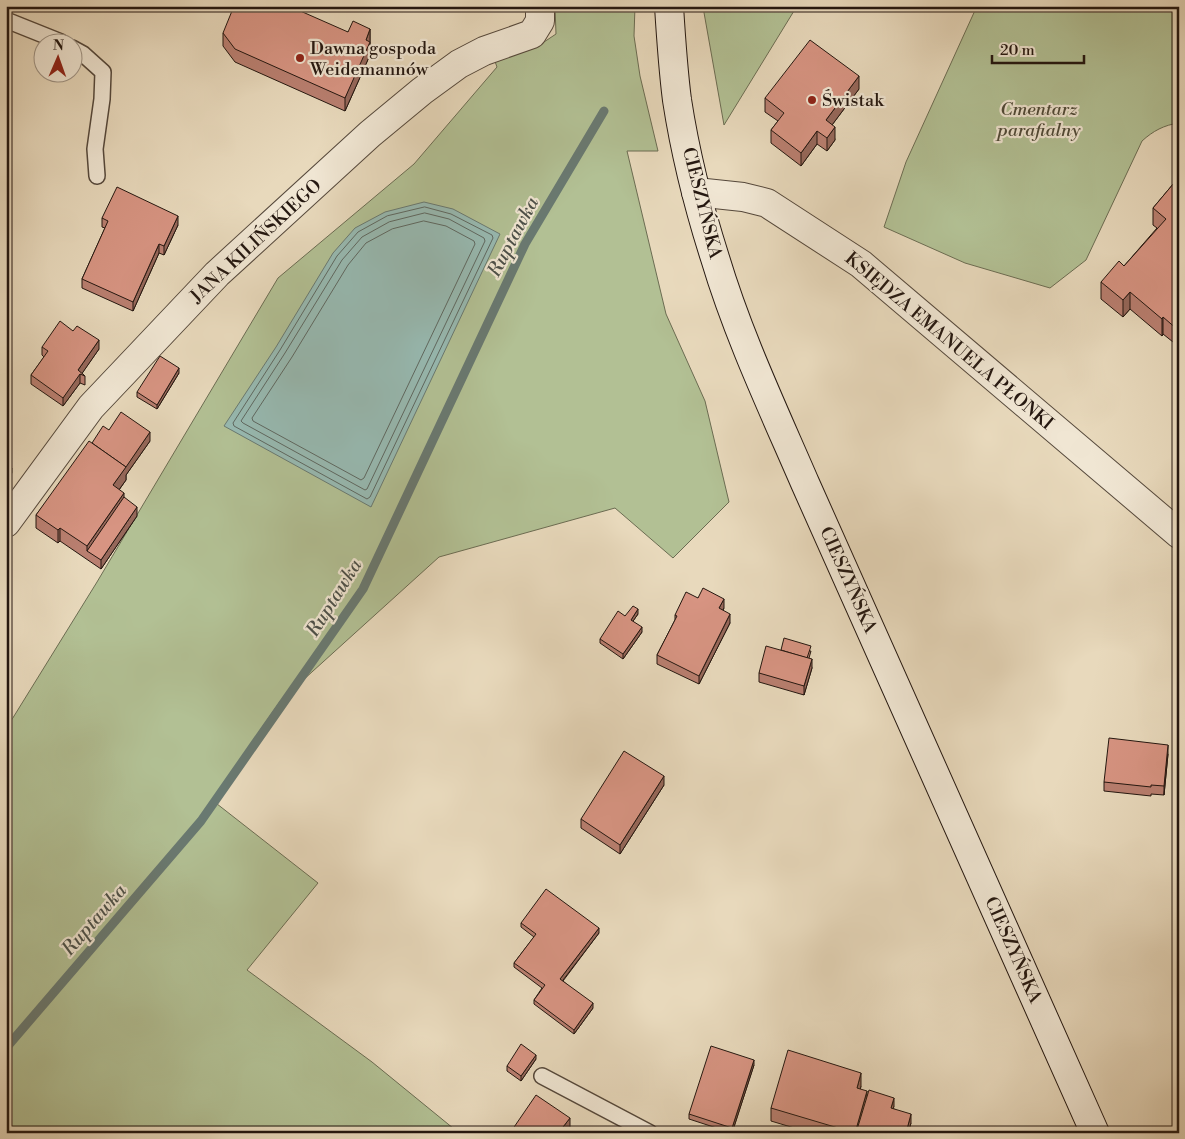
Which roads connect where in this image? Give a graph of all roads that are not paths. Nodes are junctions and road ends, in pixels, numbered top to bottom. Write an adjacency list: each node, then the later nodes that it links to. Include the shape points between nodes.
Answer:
1 (540, 6): 8 (street, JANA KILIŃSKIEGO, via 540,21 532,34 459,64 422,91 370,134 217,274 91,408)
2 (669, 6): 7 (street, CIESZYŃSKA, via 678,102)
3 (6, 20): 4 (lane)
4 (36, 32)
5 (82, 54): 6 (lane, via 103,72 95,149)
6 (97, 176)
7 (696, 192): 9 (street, KSIĘDZA EMANUELA PŁONKI, via 767,203 861,264); 12 (street, CIESZYŃSKA, via 727,294 764,388)
8 (6, 523)
9 (1179, 534)
10 (542, 1076): 11 (lane)
11 (650, 1133)
12 (1095, 1133)

